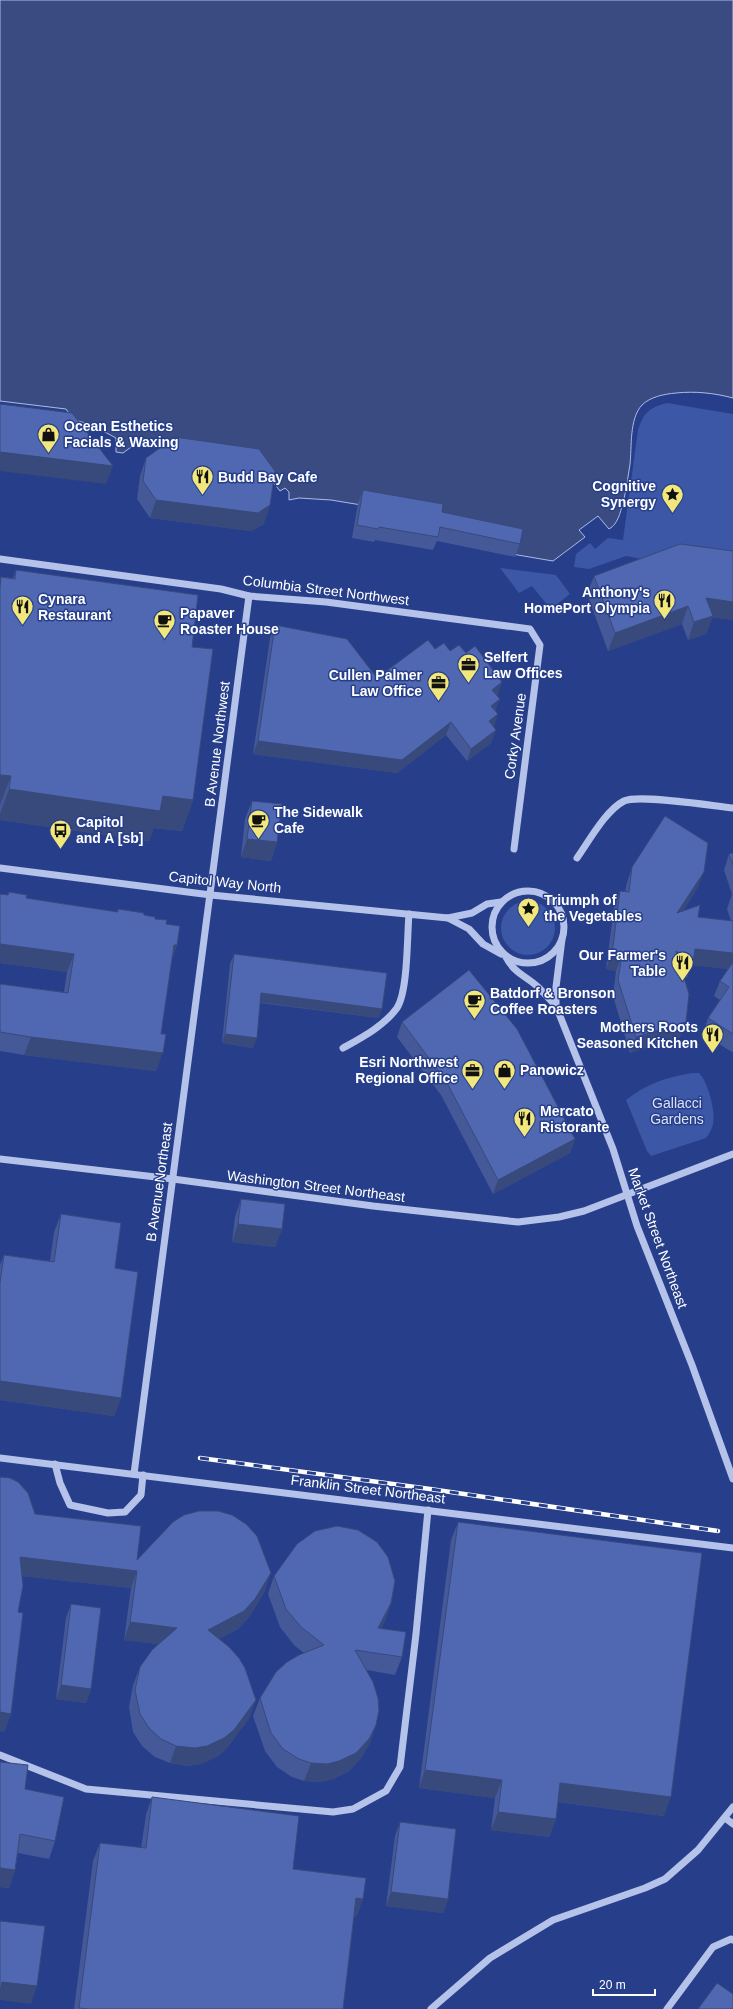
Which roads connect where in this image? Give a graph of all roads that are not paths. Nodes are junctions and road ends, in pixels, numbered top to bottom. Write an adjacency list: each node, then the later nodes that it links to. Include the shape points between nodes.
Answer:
1 (0, 559): 2 (street, Columbia Street Northwest, via 221,589)
2 (249, 596): 3 (street, Columbia Street Northwest, via 326,602); 8 (street, B Avenue Northwest)
3 (531, 630): 5 (street, Corky Avenue, via 540,645)
4 (733, 808): 6 (street, via 642,798 624,801 609,813)
5 (514, 849)
6 (577, 858)
7 (0, 868): 8 (street, Capitol Way North)
8 (211, 895): 10 (street, Capitol Way North); 18 (street, B AvenueNortheast)
9 (502, 902): 11 (street, Capitol Way North, via 487,904 472,913); 12 (street, via 510,895 521,891 544,894 553,900 561,914 564,929); 13 (street, via 492,920 491,930 499,949)
10 (409, 914): 11 (street, Capitol Way North); 15 (street, via 403,992 398,1007 376,1028)
11 (448, 918): 13 (street, Capitol Way North, via 469,929 482,944)
12 (562, 939): 13 (street, via 555,952 543,960 524,964); 14 (street, Market Street Northeast)
13 (506, 956): 14 (street, Market Street Northeast, via 511,967 538,987)
14 (556, 1006): 19 (street, Market Street Northeast, via 613,1149)
15 (343, 1048)
16 (733, 1154): 19 (street, Washington Street Northeast)
17 (0, 1159): 18 (street, Washington Street Northeast)
18 (173, 1180): 19 (street, Washington Street Northeast, via 518,1222 584,1211); 22 (street, B AvenueNortheast)
19 (627, 1194): 24 (street, Market Street Northeast)
20 (0, 1458): 21 (street, Franklin Street Northeast)
21 (55, 1464): 22 (street, Franklin Street Northeast); 23 (street, via 70,1505 108,1513 125,1512 141,1495)
22 (134, 1474): 23 (street, Franklin Street Northeast)
23 (143, 1475): 25 (street, Franklin Street Northeast)
24 (733, 1479)
25 (428, 1510): 26 (street, Franklin Street Northeast); 27 (street, via 400,1766 386,1791 353,1809 333,1812 86,1789)
26 (733, 1548)
27 (0, 1755)
28 (733, 1807): 29 (street)
29 (725, 1818): 30 (street); 32 (street, via 698,1850 665,1878 645,1888 553,1920 490,1958)
30 (733, 1824)
31 (733, 1940): 33 (street, via 713,1947)
32 (431, 2009)
33 (667, 2009)

